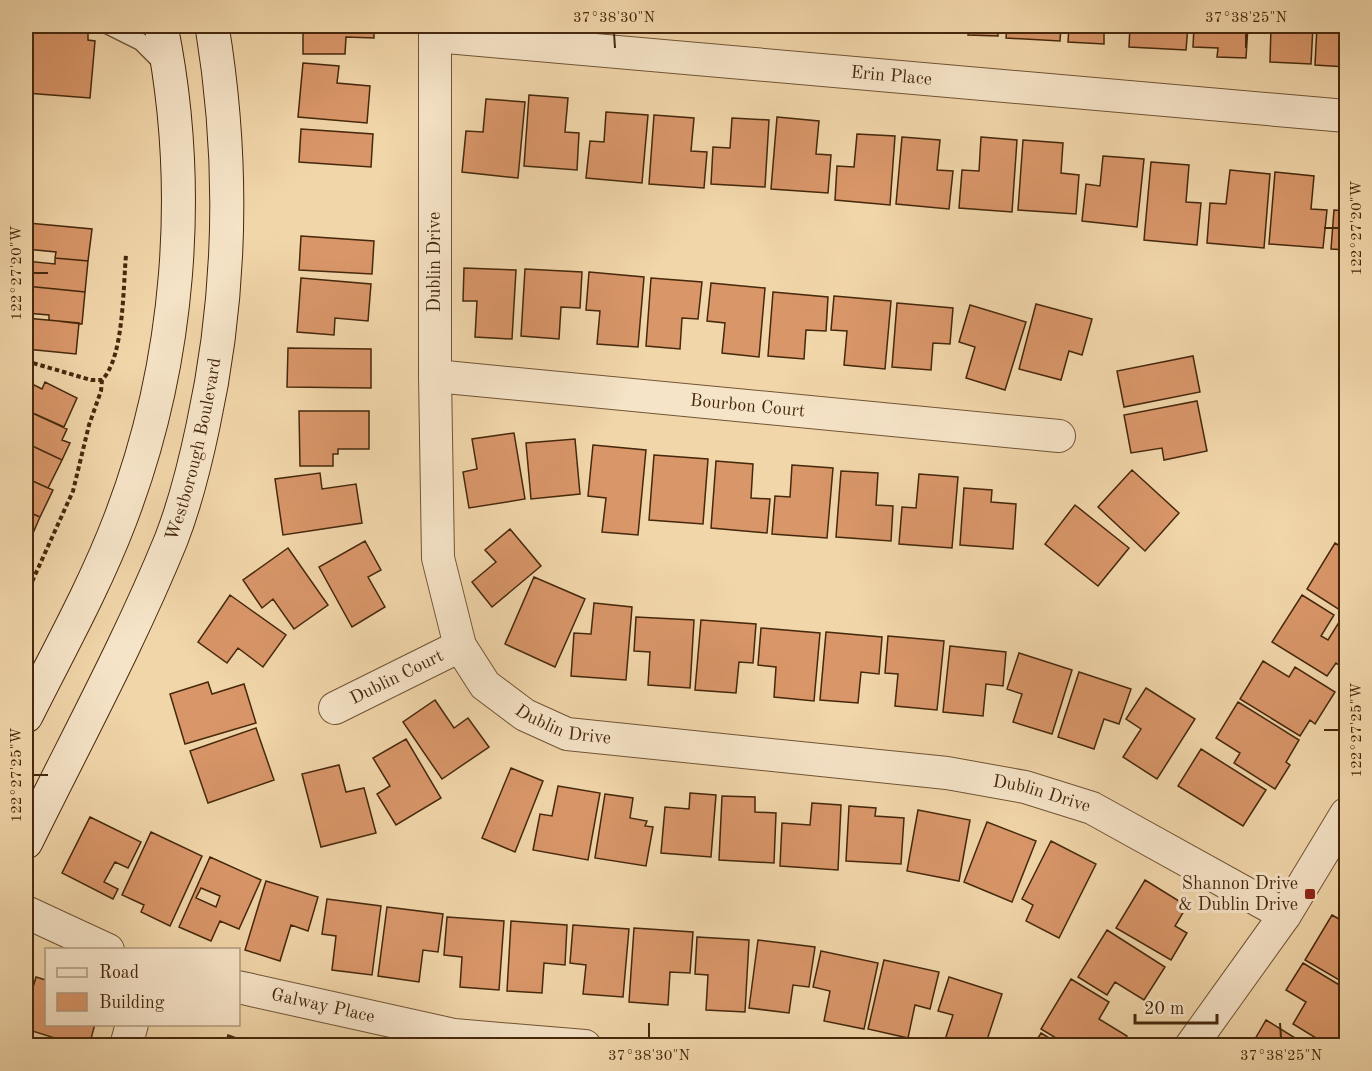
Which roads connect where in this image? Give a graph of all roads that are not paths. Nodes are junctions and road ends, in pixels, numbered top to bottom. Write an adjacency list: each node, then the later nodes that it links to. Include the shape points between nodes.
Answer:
1 (109, 26): 5 (lane, via 150,50)
2 (161, 26): 5 (main road)
3 (212, 26): 13 (main road, Westborough Boulevard, via 226,149 228,228 224,304 213,382 195,462 172,538 138,616)
4 (435, 31): 6 (street, Erin Place); 7 (street, Dublin Drive)
5 (170, 73): 11 (main road, via 177,145 178,222 163,374 144,450 119,522)
6 (1347, 116)
7 (435, 376): 8 (street, Bourbon Court); 9 (street, Dublin Drive, via 438,558)
8 (1059, 436)
9 (460, 646): 10 (street, Dublin Court); 15 (street, Dublin Drive, via 486,685 525,715 567,735 947,772 1025,787 1092,808)
10 (335, 708)
11 (26, 716)
12 (1347, 814): 15 (street)
13 (26, 842)
14 (26, 912): 16 (street)
15 (1285, 915): 22 (street)
16 (104, 948)
17 (240, 987): 19 (street, Galway Place)
18 (131, 1026): 20 (street)
19 (453, 1040): 21 (street, Galway Place)
20 (126, 1046)
21 (585, 1046)
22 (1191, 1046)

